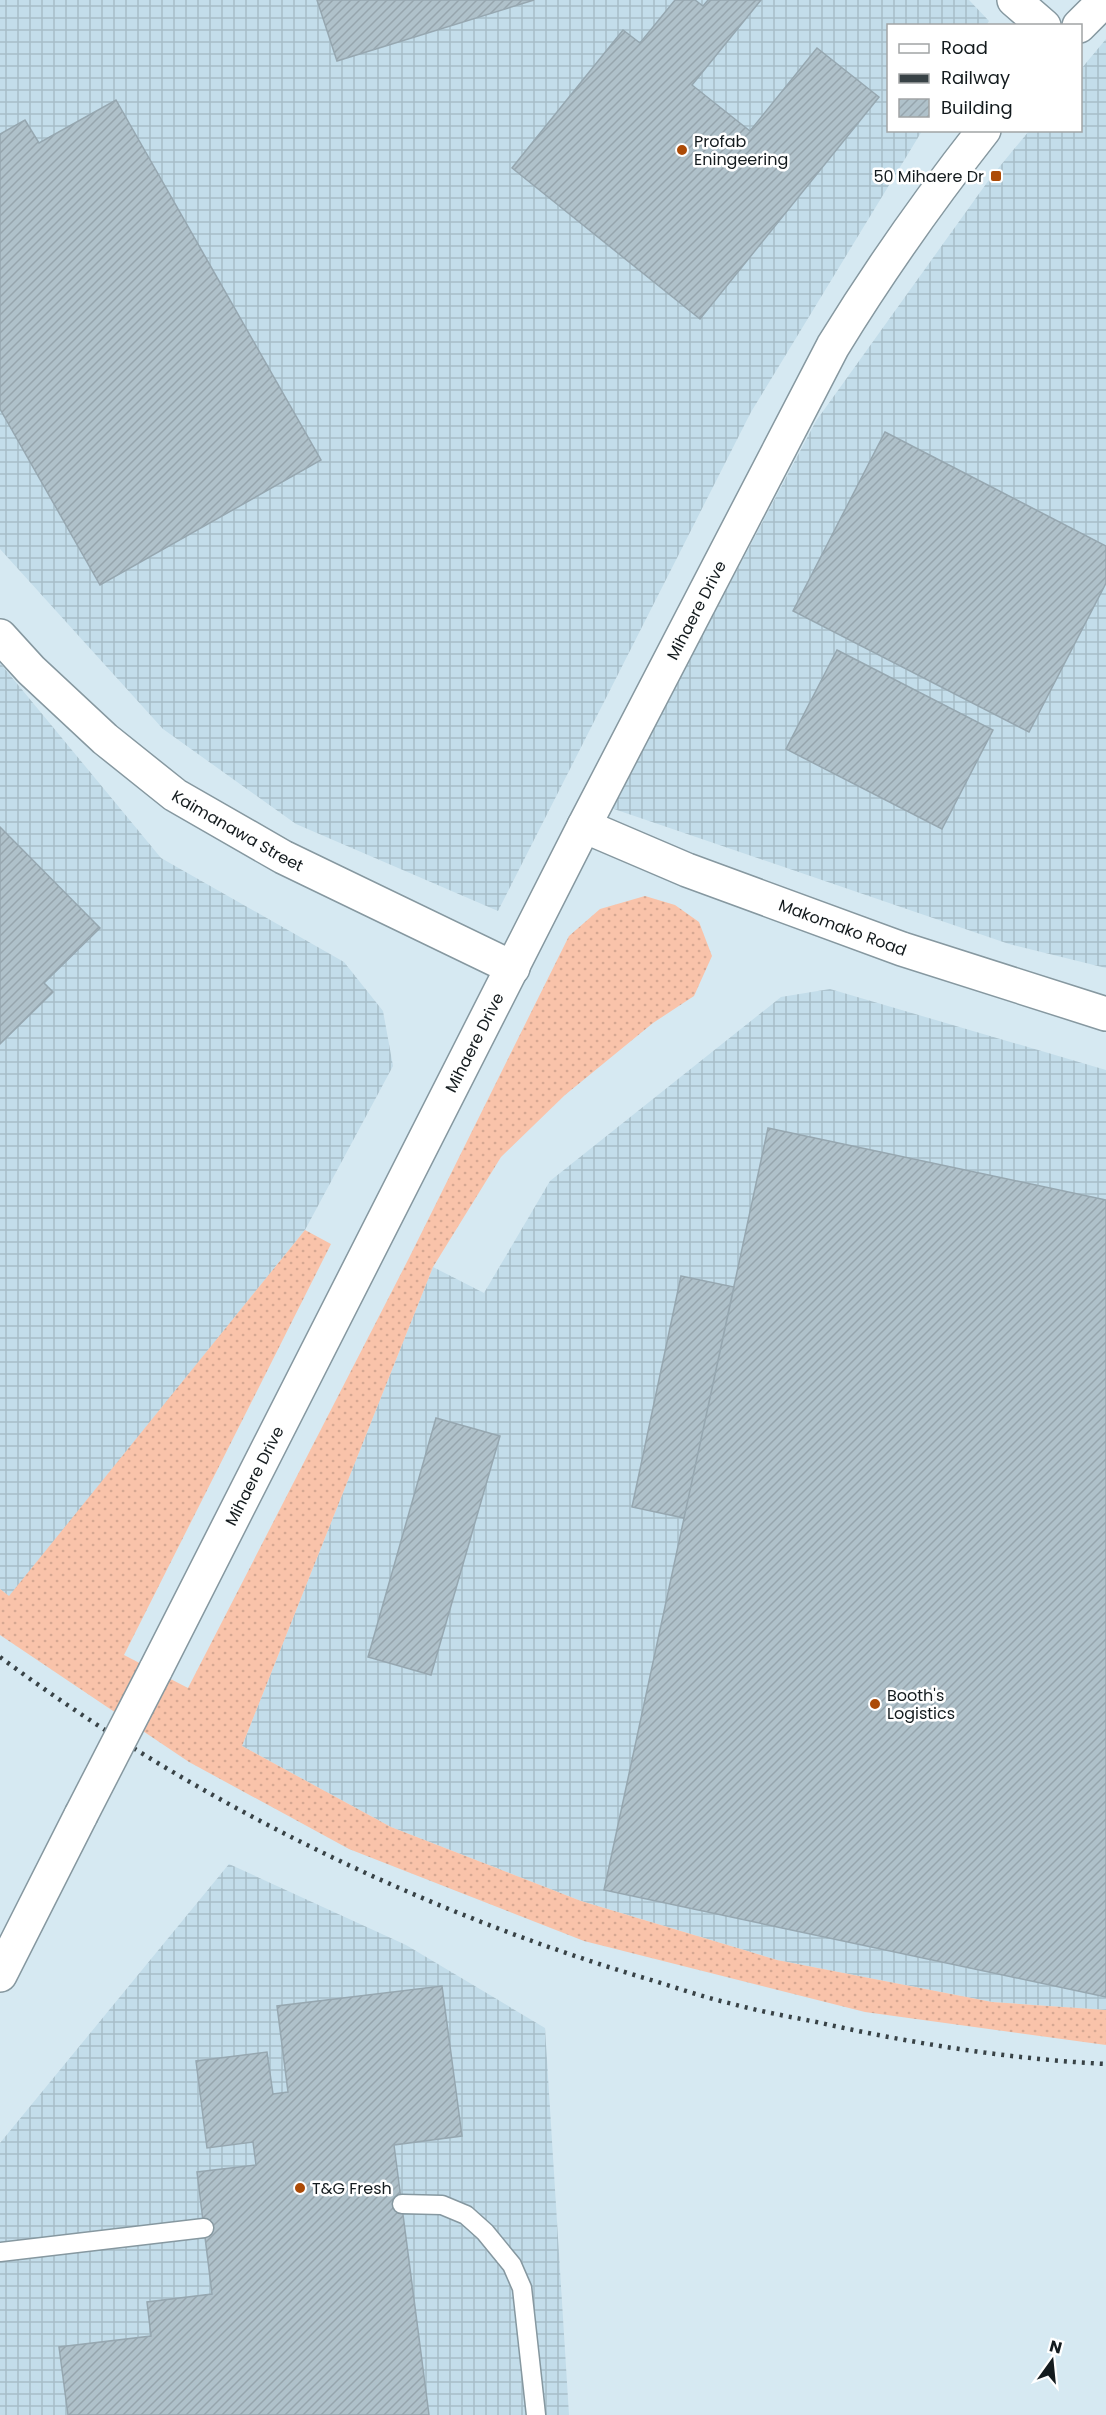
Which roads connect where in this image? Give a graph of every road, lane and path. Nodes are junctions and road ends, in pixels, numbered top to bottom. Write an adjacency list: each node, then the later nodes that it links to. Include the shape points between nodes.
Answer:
1 (1014, 0): 3 (main road)
2 (1105, 0): 4 (main road)
3 (1042, 24)
4 (1081, 24)
5 (982, 132): 7 (main road, Mihaere Drive, via 936,191 832,346)
6 (0, 636): 8 (main road, Kaimanawa Street, via 105,739 175,795 283,857)
7 (584, 826): 8 (main road, Mihaere Drive); 9 (main road, Makomako Road, via 687,870 902,949)
8 (513, 968): 10 (main road, Mihaere Drive, bridge)
9 (1106, 1014)
10 (0, 1974)
11 (402, 2204): 14 (lane, via 442,2205 466,2215 486,2232 512,2265 522,2288)
12 (204, 2228): 13 (lane)
13 (0, 2252)
14 (536, 2415)

